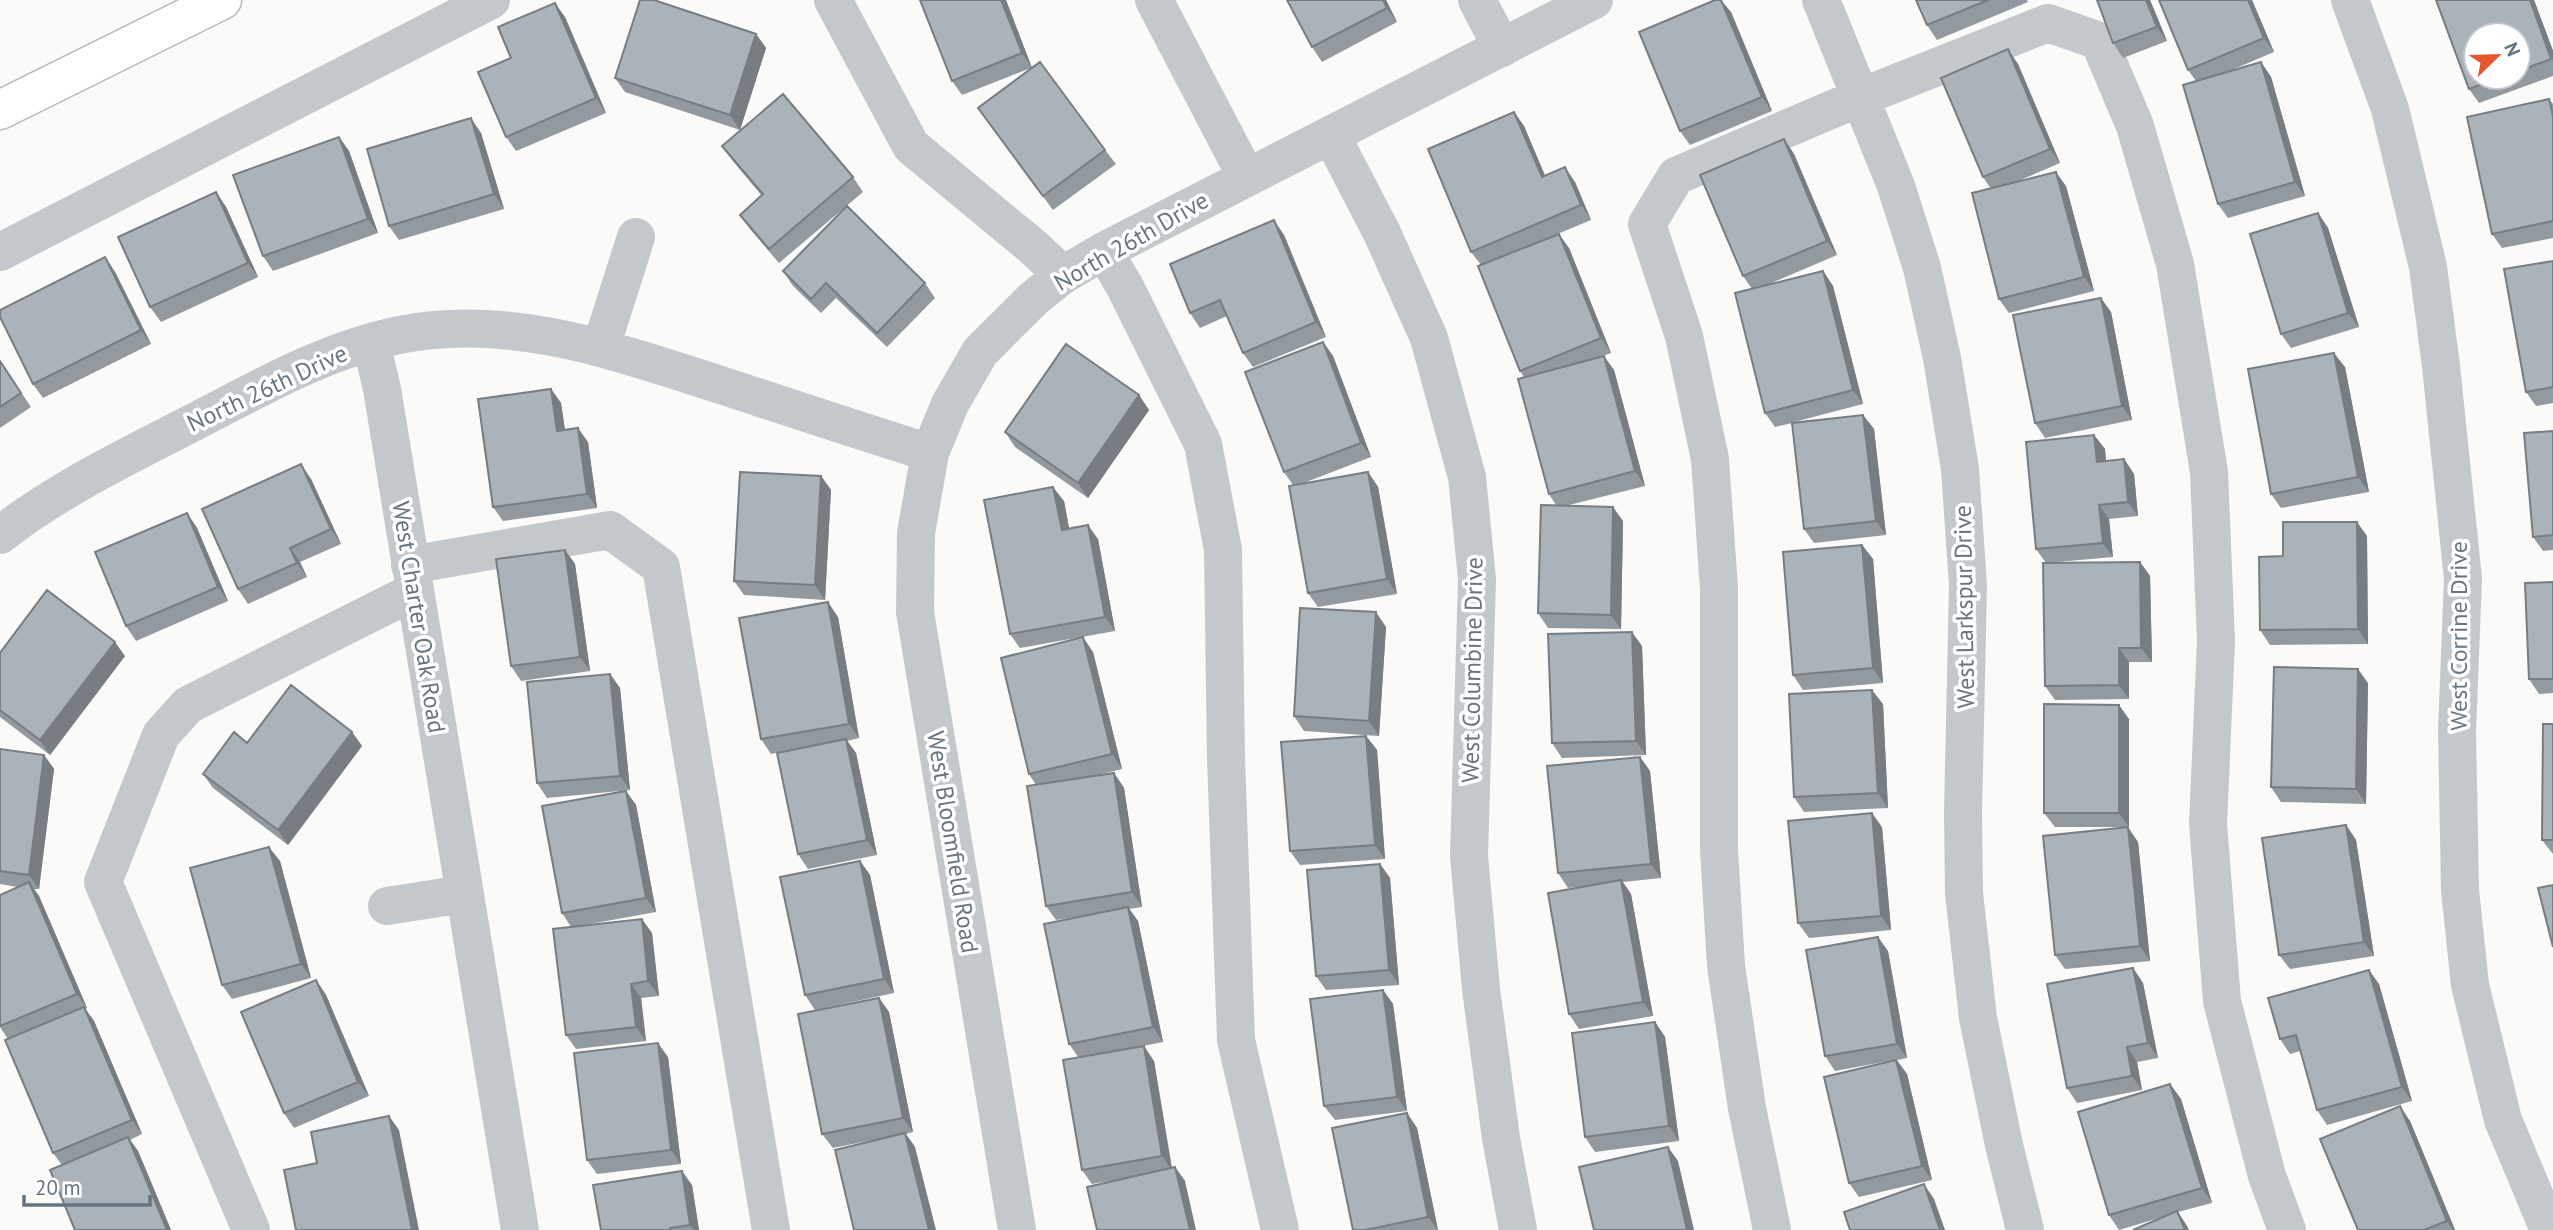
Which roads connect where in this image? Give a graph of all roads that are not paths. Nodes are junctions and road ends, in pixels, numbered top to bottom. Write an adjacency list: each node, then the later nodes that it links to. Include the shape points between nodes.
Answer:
1 (222, 0): 11 (main road)
2 (491, 0): 16 (street)
3 (833, 0): 17 (street, via 911,146)
4 (1154, 0): 13 (street)
5 (1477, 0): 9 (street)
6 (1594, 0): 9 (street, North 26th Drive)
7 (1821, 0): 10 (street, West Larkspur Drive)
8 (2350, 0): 34 (street, West Corrine Drive, via 2390,109 2428,267 2441,366 2463,579 2457,745 2460,890 2470,985 2503,1120)
9 (1502, 48): 12 (street, North 26th Drive)
10 (1861, 97): 31 (street, via 1676,176 1647,224 1684,336 1710,459 1719,590 1719,850 1726,966 1746,1108); 32 (street, West Larkspur Drive, via 1922,268 1960,469 1968,585 1964,893 1978,1018); 33 (street, via 2048,23 2099,41 2135,126 2175,264 2209,472 2216,641 2208,824 2222,1001 2267,1176)
11 (0, 110)
12 (1331, 135): 13 (street, North 26th Drive); 30 (street, West Columbine Drive, via 1429,338 1467,477 1477,579 1469,856 1483,1002)
13 (1246, 176): 15 (street, North 26th Drive)
14 (636, 237): 19 (street)
15 (1104, 251): 17 (street, North 26th Drive); 29 (street, via 1203,444 1223,550 1236,1040)
16 (0, 252)
17 (1063, 275): 20 (street, North 26th Drive, via 980,352 950,404)
18 (371, 341): 19 (street, North 26th Drive, via 464,328 523,332); 21 (street, North 26th Drive, via 289,373 78,482); 22 (street, West Charter Oak Road)
19 (601, 347): 20 (street, North 26th Drive)
20 (930, 453): 28 (street, West Bloomfield Road, via 916,533 915,612)
21 (0, 535)
22 (412, 578): 23 (street, West Charter Oak Road); 25 (street, via 188,705 161,735 103,882); 27 (street, via 610,530 661,567)
23 (464, 894): 24 (street); 26 (street, West Charter Oak Road)
24 (387, 906)
25 (251, 1230)
26 (520, 1230)
27 (771, 1230)
28 (1017, 1230)
29 (1280, 1230)
30 (1518, 1230)
31 (1772, 1230)
32 (2025, 1230)
33 (2287, 1230)
34 (2550, 1230)

